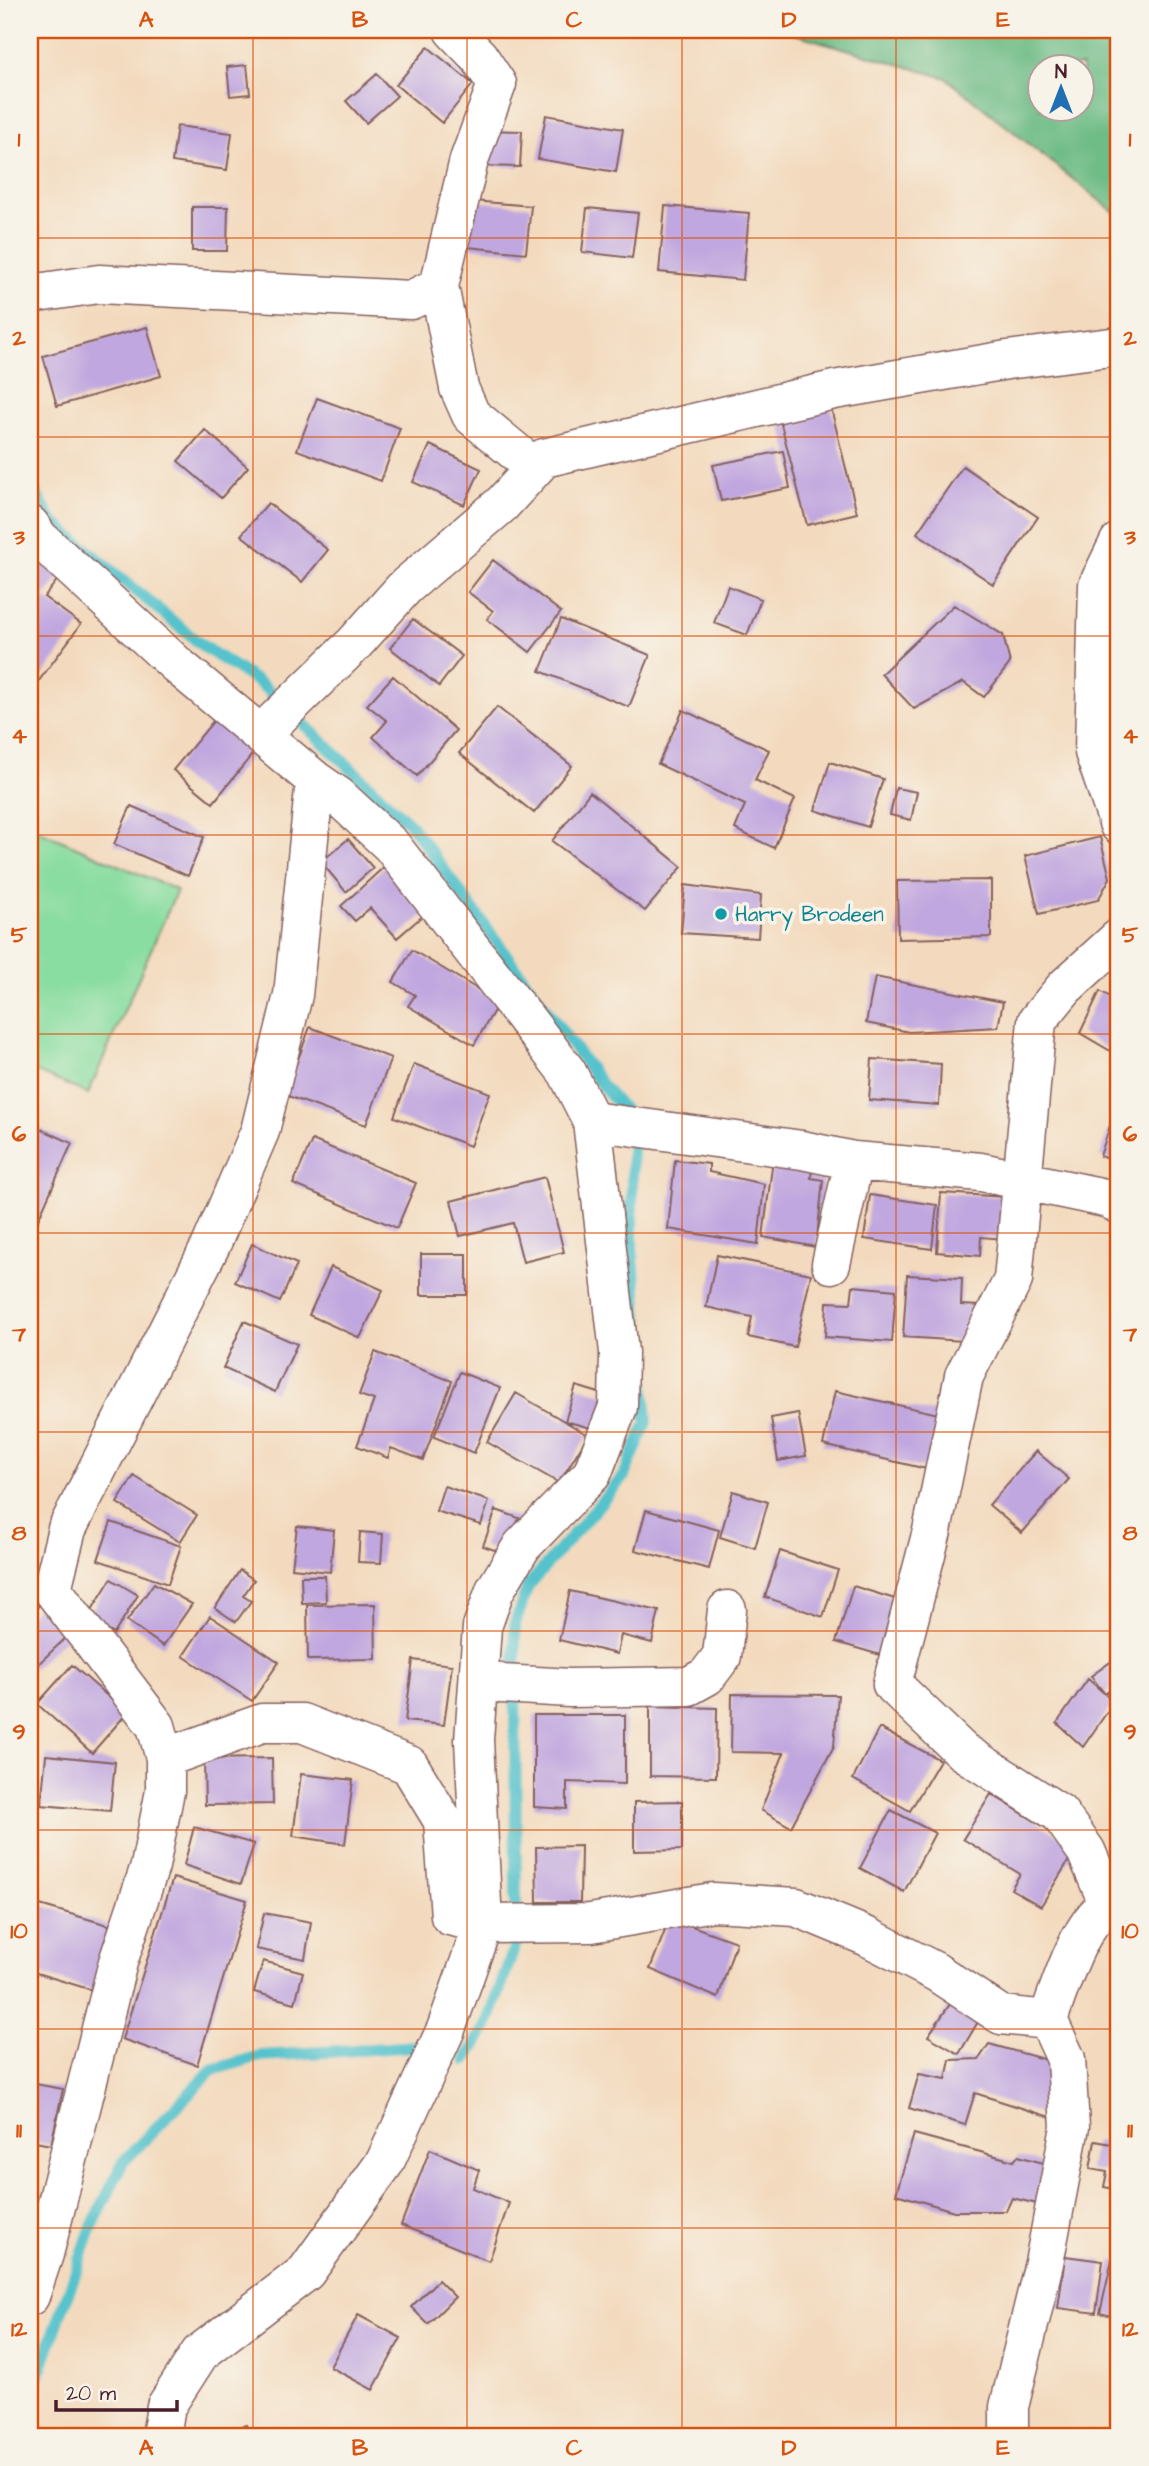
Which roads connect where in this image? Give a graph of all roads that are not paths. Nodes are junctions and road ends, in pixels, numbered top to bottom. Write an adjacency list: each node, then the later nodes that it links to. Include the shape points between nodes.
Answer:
1 (453, 30): 2 (street, via 497,84 469,160)
2 (439, 286): 3 (street, via 411,300 99,284); 5 (street, via 459,388 471,415)
3 (30, 294)
4 (1119, 346): 5 (street, via 834,390 544,458)
5 (535, 468): 8 (street, via 502,504 405,587)
6 (30, 525): 8 (street, via 177,665)
7 (1119, 542): 10 (street, via 1098,585 1094,752)
8 (284, 712): 9 (street)
9 (315, 780): 12 (street, via 391,845 567,1072); 17 (street, via 292,995 260,1131 211,1245)
10 (1119, 825)
11 (1119, 939): 14 (street, via 1065,987 1037,1021)
12 (592, 1121): 13 (street); 19 (street, via 619,1352 618,1407 592,1474 522,1546 495,1590 482,1627)
13 (854, 1161): 14 (street, via 981,1172); 16 (street)
14 (1023, 1181): 15 (street, via 1110,1199); 21 (street, via 1013,1280 964,1376 932,1531 892,1685 962,1751 1059,1813)
15 (1119, 1205)
16 (831, 1264)
17 (41, 1582): 20 (street, via 156,1726)
18 (726, 1610): 19 (street, via 722,1656 707,1676 689,1686 570,1688)
19 (505, 1682): 22 (street, via 474,1740)
20 (165, 1758): 22 (street, via 262,1723 302,1723 410,1765 443,1821 450,1916); 24 (street, via 165,1791 150,1866 118,1962)
21 (1114, 1901): 23 (street, via 1077,1943)
22 (483, 1924): 23 (street, via 591,1923 713,1902 796,1907 936,1972 1000,2015); 25 (street, via 446,2029 385,2162 306,2272 200,2353 166,2406)
23 (1048, 2020): 26 (street, via 1066,2059 1070,2127 1044,2263 1009,2407)
24 (30, 2296)
25 (160, 2436)
26 (1009, 2436)

